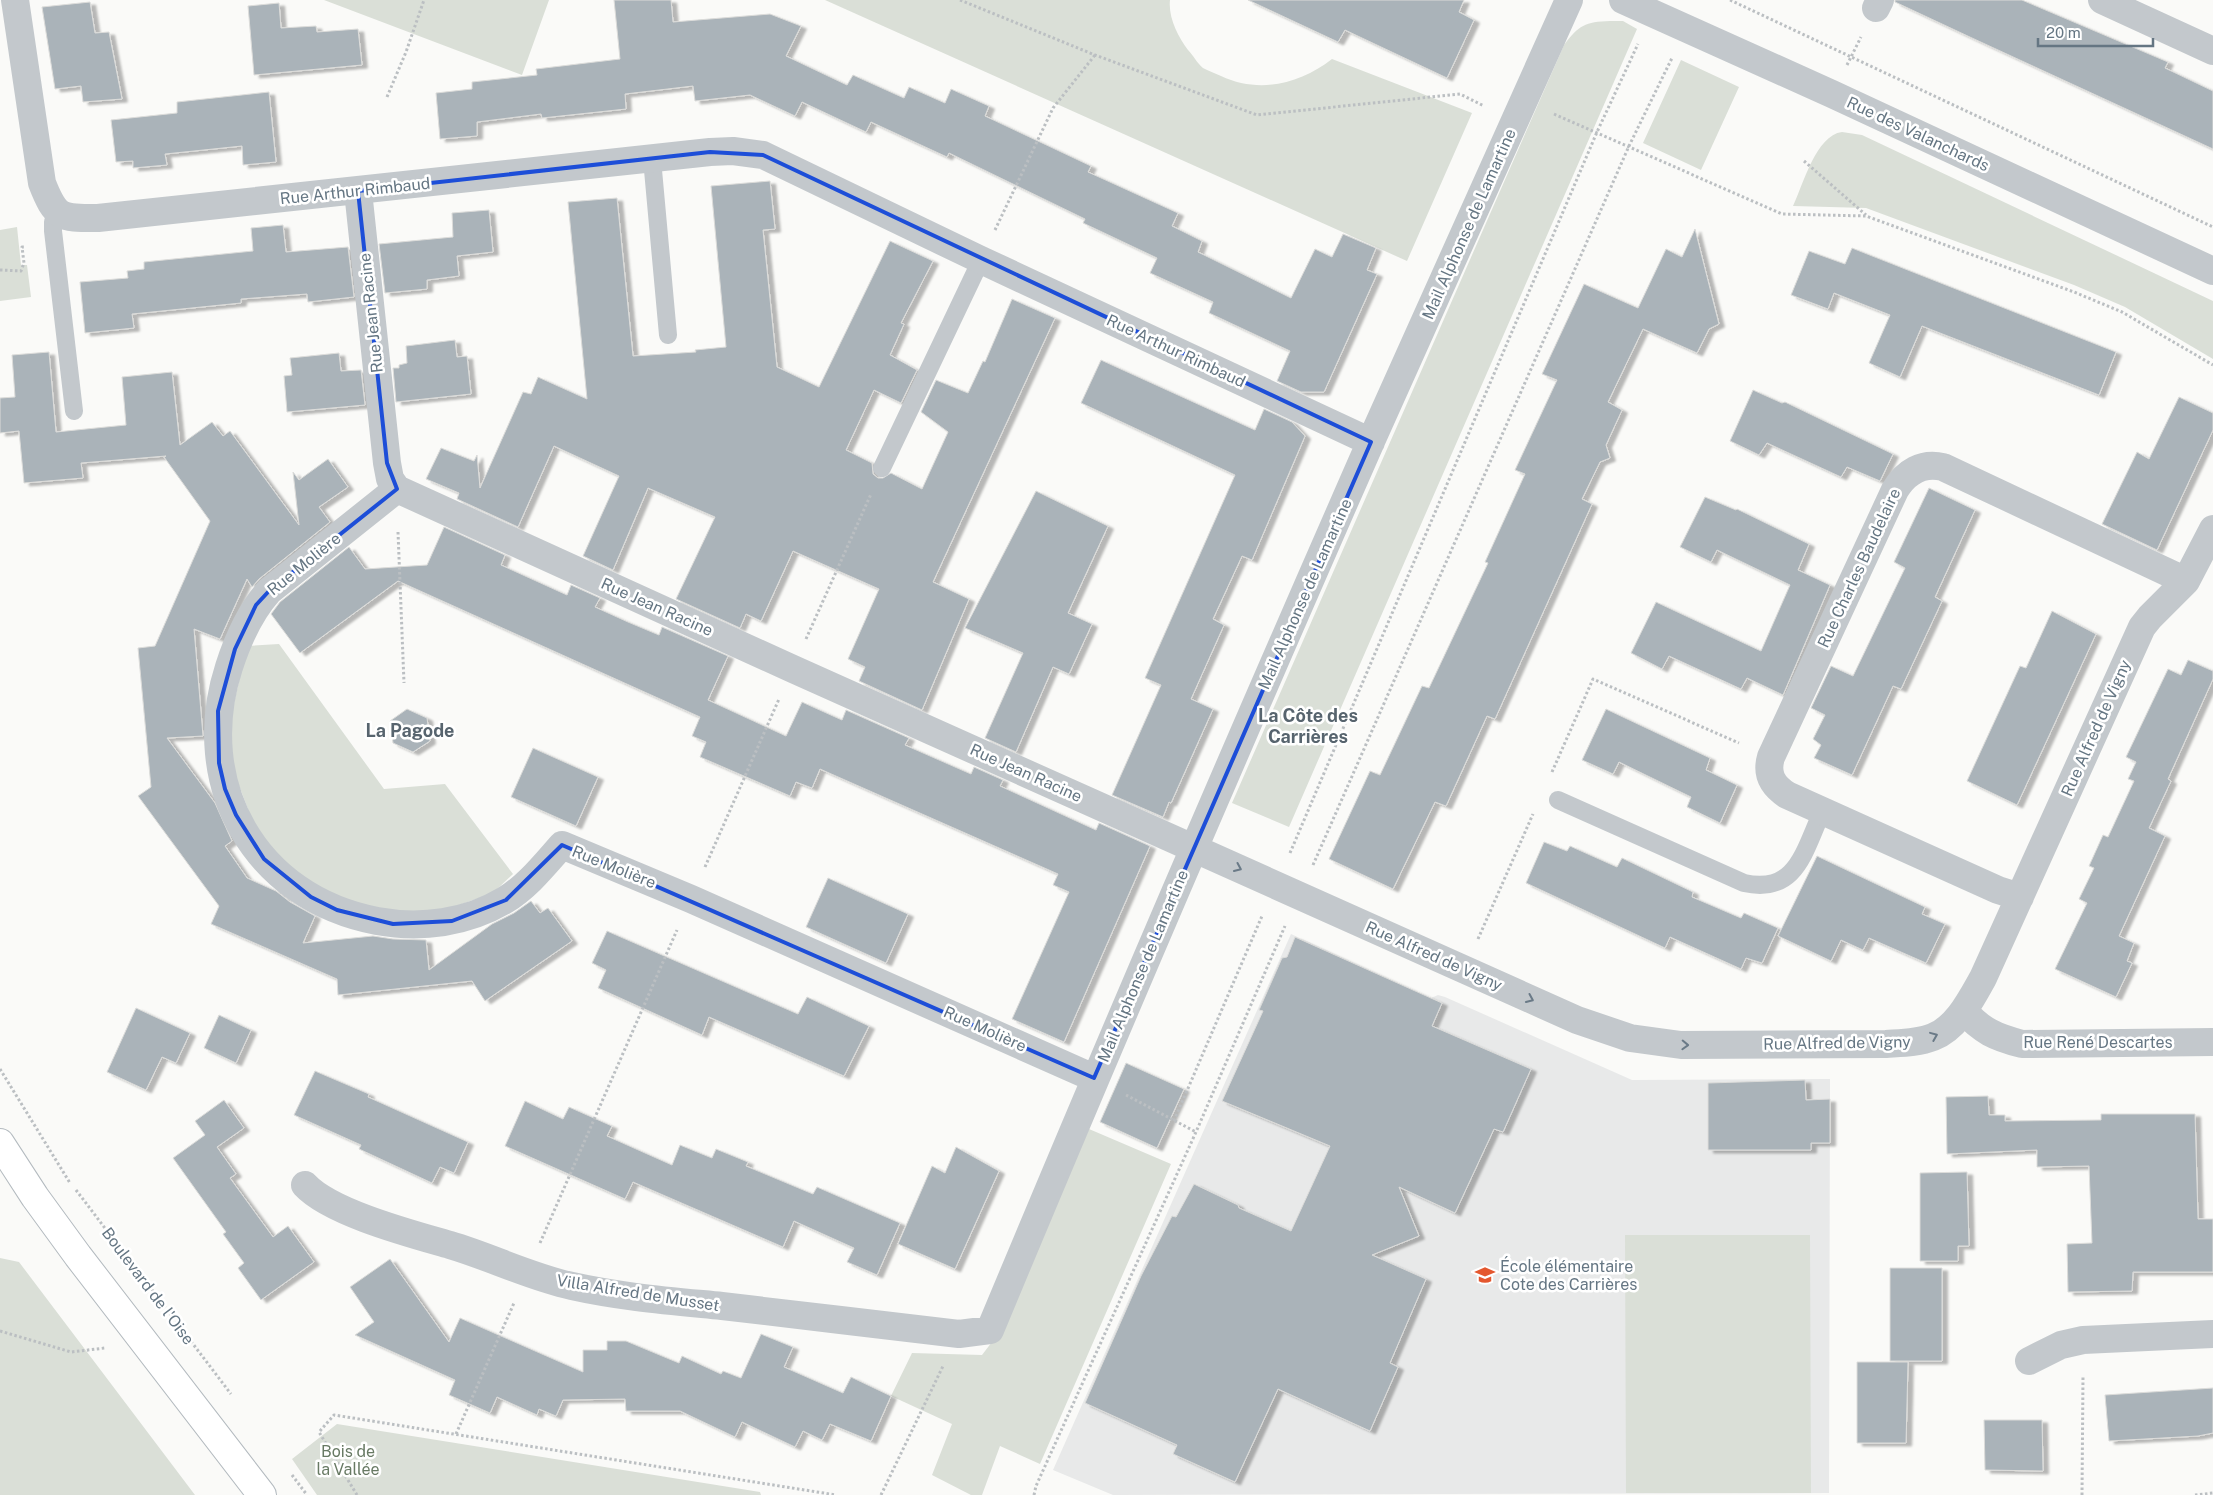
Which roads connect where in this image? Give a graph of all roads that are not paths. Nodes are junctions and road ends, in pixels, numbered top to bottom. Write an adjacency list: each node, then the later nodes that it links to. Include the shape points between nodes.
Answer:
1 (15, 0): 8 (street, via 42,183)
2 (1569, 0): 13 (street, Mail Alphonse de Lamartine)
3 (1623, 0): 10 (street, Rue des Valanchards)
4 (2102, 0): 5 (street)
5 (2213, 51)
6 (652, 159): 7 (street, Rue Arthur Rimbaud); 9 (street, Rue Arthur Rimbaud, via 734,151 763,155); 11 (lane)
7 (358, 191): 8 (street, Rue Arthur Rimbaud, via 98,218); 15 (street, Rue Jean Racine, via 386,463 390,480)
8 (58, 214): 12 (lane, via 53,231)
9 (981, 260): 13 (street, Rue Arthur Rimbaud); 14 (lane)
10 (2213, 271)
11 (668, 335)
12 (74, 411)
13 (1371, 442): 20 (street, Mail Alphonse de Lamartine)
14 (882, 468)
15 (397, 489): 20 (street, Rue Jean Racine); 24 (street, Rue Molière, via 269,590 256,605 239,640 224,683 216,737 225,789 251,841 286,880 328,906 362,918 393,924 452,921 506,900 528,882 562,845 691,898)
16 (2213, 529): 17 (street, Rue Alfred de Vigny)
17 (2186, 581): 19 (street, Rue Charles Baudelaire, via 1943,467 1918,468 1900,481 1895,490 1770,757 1769,774 1779,790); 21 (street, Rue Alfred de Vigny, via 2142,627)
18 (1558, 800): 19 (lane, via 1755,885 1777,883 1794,871)
19 (1823, 810): 21 (street)
20 (1194, 848): 22 (street, Rue Alfred de Vigny, one-way to 22, via 1577,1020 1630,1038 1681,1045 1914,1042 1942,1033); 24 (street, Mail Alphonse de Lamartine)
21 (2020, 897): 22 (street, Rue Alfred de Vigny, via 1983,978)
22 (1964, 1011): 23 (street, Rue René Descartes, via 1992,1035 2022,1044)
23 (2213, 1042)
24 (1094, 1078): 27 (street, Mail Alphonse de Lamartine)
25 (0, 1143): 30 (main road, via 35,1197)
26 (305, 1185): 27 (street, Villa Alfred de Musset, via 327,1203 527,1274 573,1286 959,1334)
27 (990, 1330)
28 (2213, 1334): 29 (street, via 2083,1340 2061,1345)
29 (2029, 1361)
30 (262, 1495)

